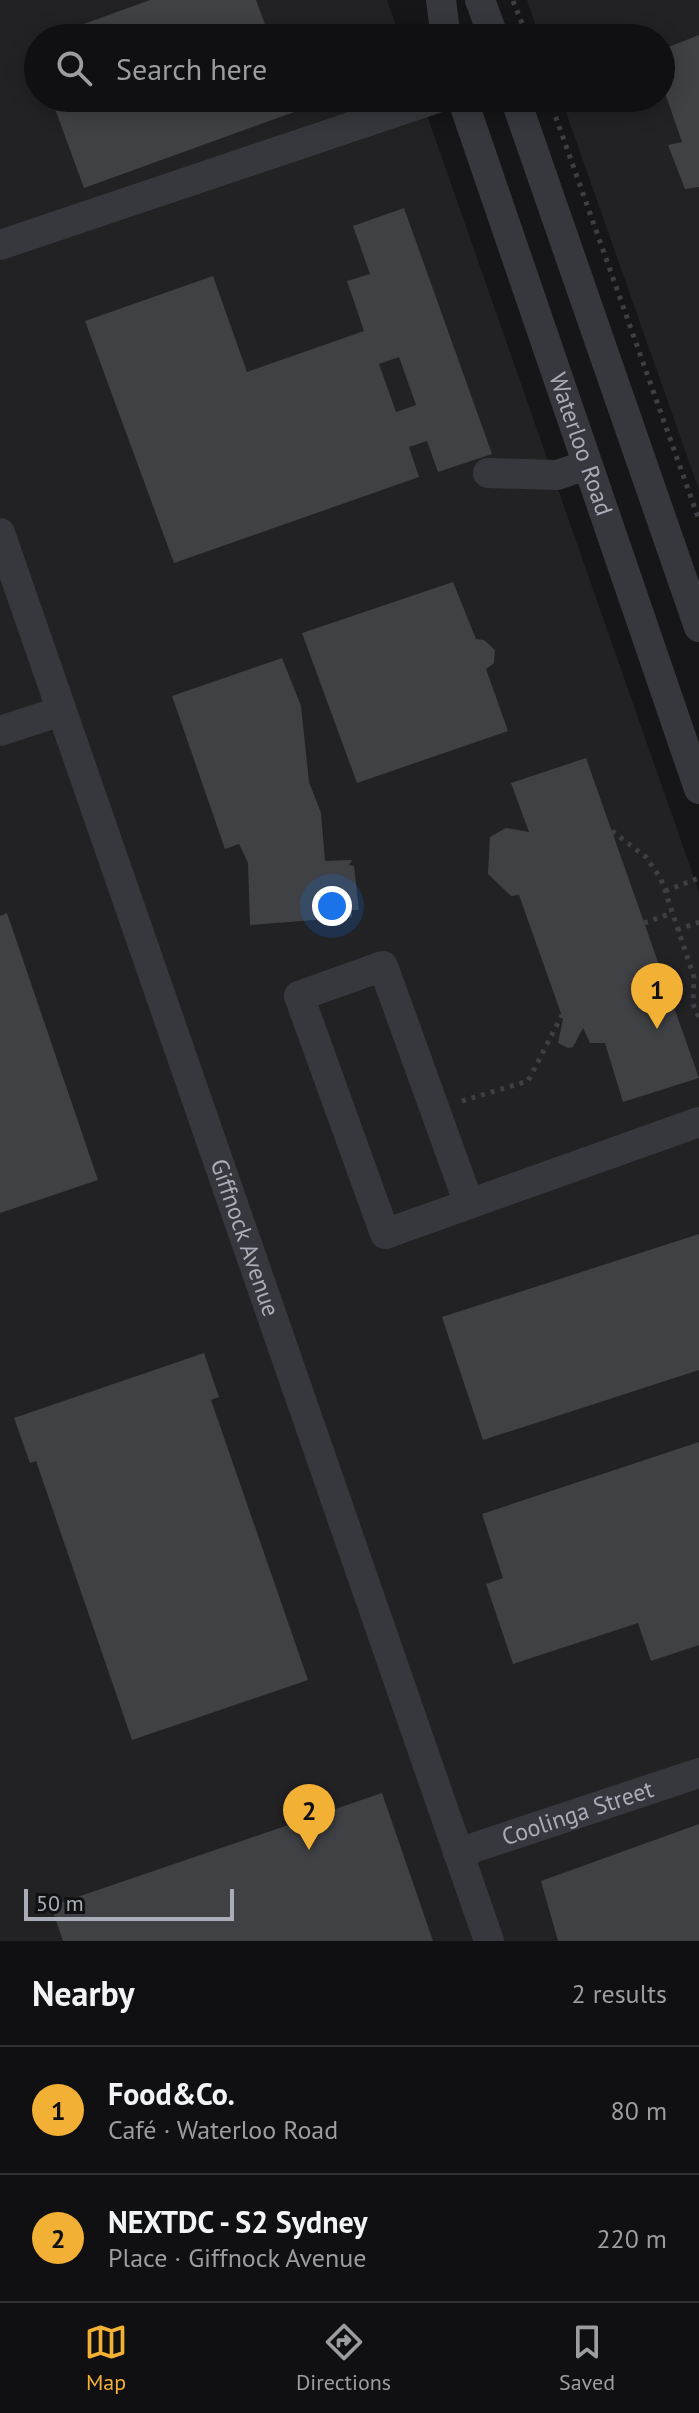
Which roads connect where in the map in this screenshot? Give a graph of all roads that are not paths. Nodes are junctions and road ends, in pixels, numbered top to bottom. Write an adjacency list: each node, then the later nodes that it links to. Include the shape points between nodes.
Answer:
1 (441, 0): 3 (street)
2 (480, 0): 4 (street)
3 (444, 24)
4 (489, 24)
5 (395, 112): 8 (street)
6 (467, 112): 9 (street, Waterloo Road)
7 (520, 112): 12 (street)
8 (0, 245)
9 (587, 465): 10 (street, via 557,475); 15 (street, Waterloo Road)
10 (488, 473)
11 (0, 533): 13 (street, Giffnock Avenue)
12 (699, 627)
13 (61, 711): 14 (street); 19 (street, Giffnock Avenue)
14 (0, 731)
15 (699, 789)
16 (699, 1122): 17 (street)
17 (469, 1204): 17 (street, via 385,1234 299,996 383,966)
18 (699, 1773): 19 (street, Coolinga Street)
19 (458, 1853): 20 (street, Giffnock Avenue)
20 (489, 1941)

